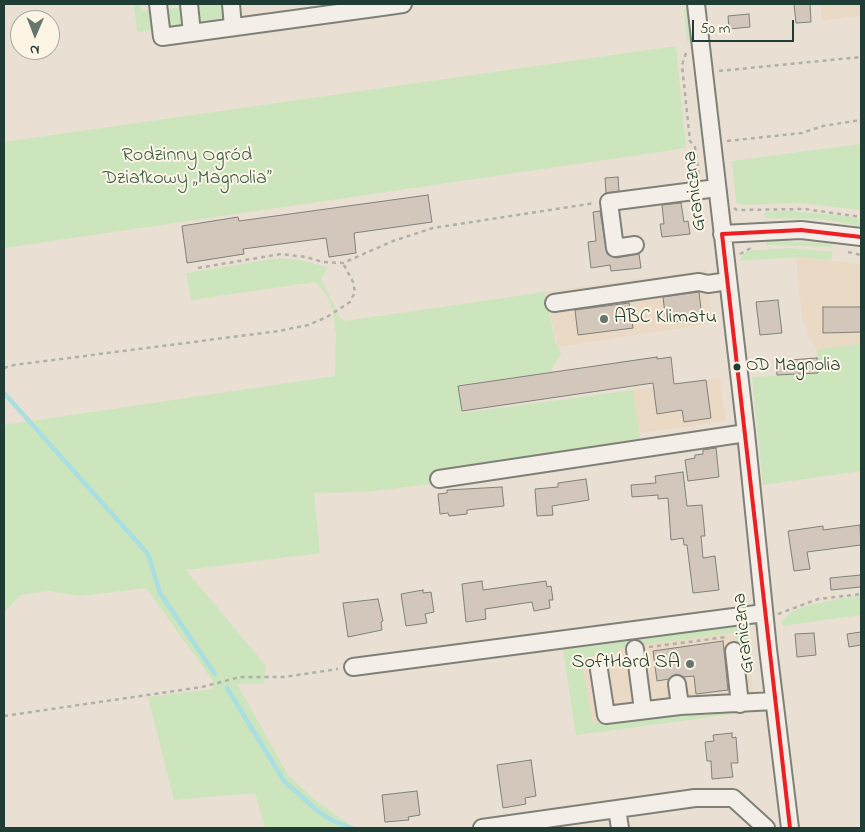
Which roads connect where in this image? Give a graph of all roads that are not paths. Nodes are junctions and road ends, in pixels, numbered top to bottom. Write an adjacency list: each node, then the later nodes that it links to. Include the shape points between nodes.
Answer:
1 (158, 4): 8 (street, via 162,37)
2 (189, 4): 8 (street)
3 (231, 4): 7 (street)
4 (403, 4): 6 (street)
5 (696, 4): 9 (street, Graniczna)
6 (382, 5): 7 (street)
7 (233, 27): 8 (street)
8 (192, 33)
9 (716, 188): 10 (street, Graniczna); 12 (street, via 610,202 615,248)
10 (722, 234): 11 (street, via 801,230); 13 (street, Graniczna)
11 (861, 237)
12 (634, 245)
13 (728, 281): 14 (street, via 698,282); 15 (street, Graniczna)
14 (554, 303)
15 (746, 433): 16 (street); 17 (street, Graniczna)
16 (439, 479)
17 (773, 614): 20 (street); 23 (street, Graniczna)
18 (635, 649): 26 (street)
19 (734, 651): 24 (street)
20 (353, 667)
21 (599, 670): 26 (street, via 606,715)
22 (677, 684): 25 (street)
23 (774, 701): 24 (street); 31 (street, Graniczna)
24 (740, 704): 25 (street)
25 (680, 706): 26 (street)
26 (643, 710)
27 (617, 809): 28 (street); 29 (street); 30 (street, via 695,798 733,798)
28 (482, 828)
29 (620, 828)
30 (766, 828)
31 (790, 828)

